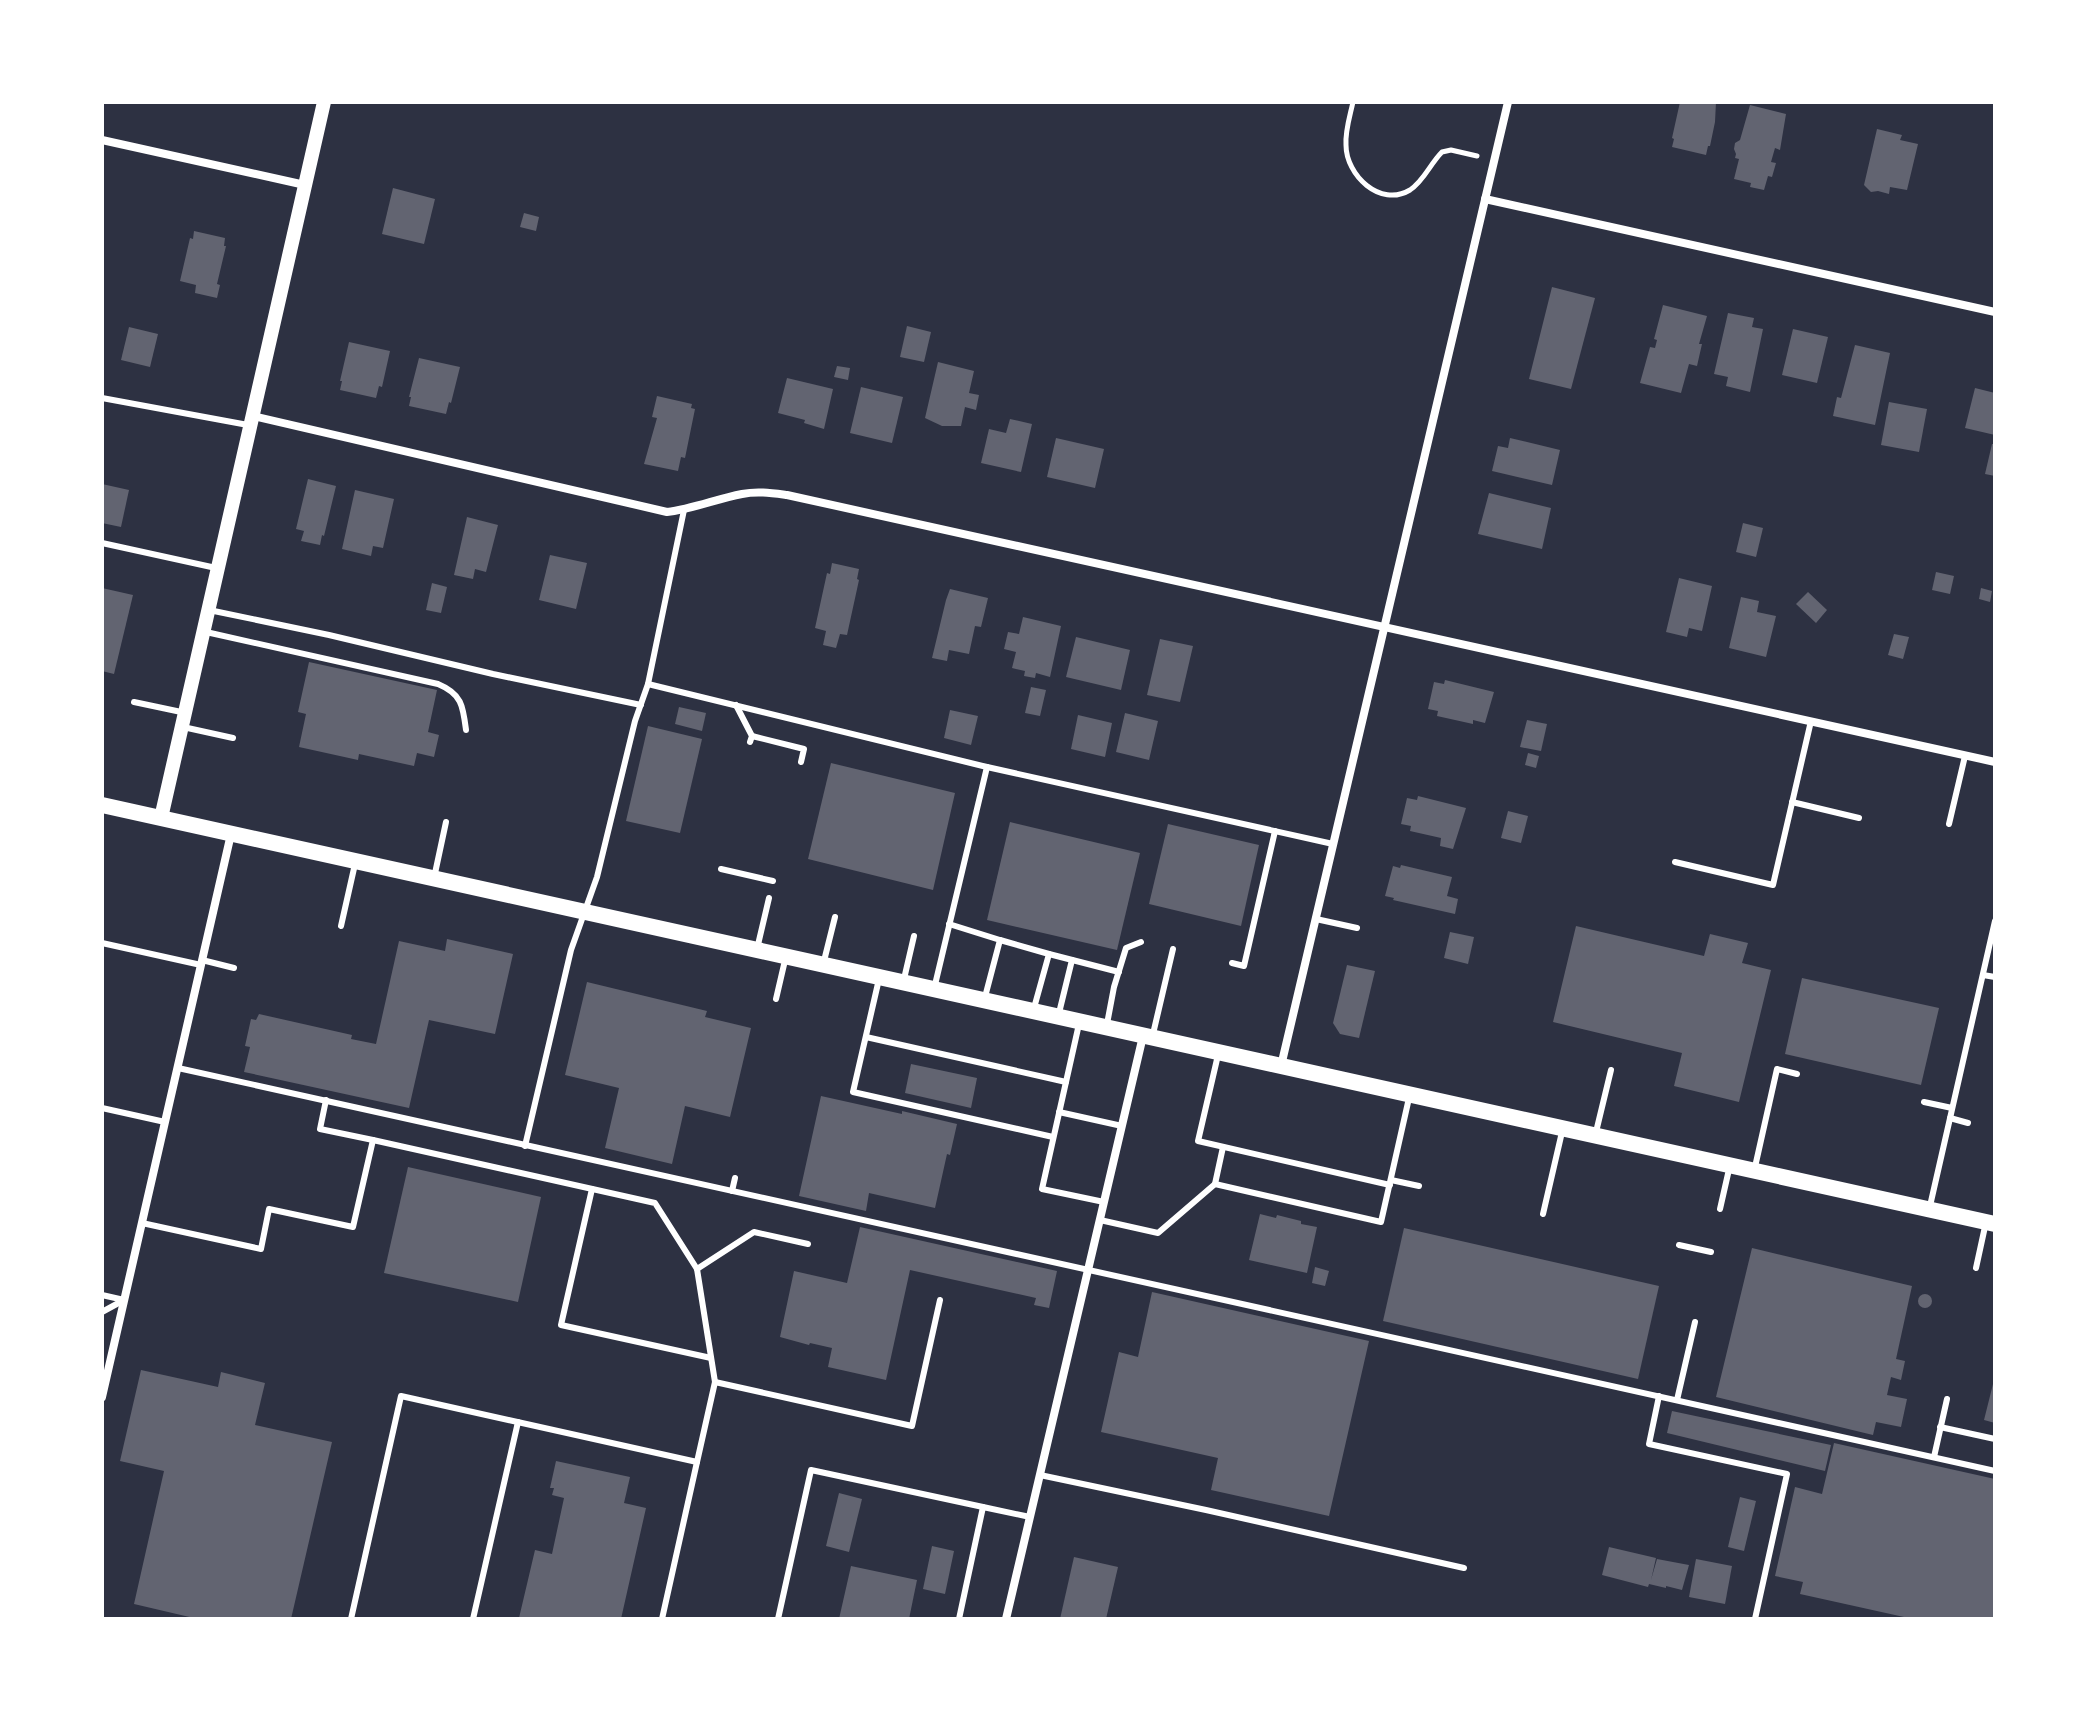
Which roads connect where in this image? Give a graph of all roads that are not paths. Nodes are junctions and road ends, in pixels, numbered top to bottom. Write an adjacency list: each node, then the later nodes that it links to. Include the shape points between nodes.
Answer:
1 (324, 102): 4 (street)
2 (1508, 102): 5 (street)
3 (102, 140): 4 (street)
4 (305, 185): 8 (street)
5 (1485, 199): 6 (street); 13 (street)
6 (1995, 312)
7 (102, 398): 8 (lane)
8 (252, 421): 9 (street, via 667,512); 11 (street)
9 (684, 510): 13 (street, via 741,494 787,495); 15 (lane)
10 (102, 543): 11 (lane)
11 (219, 569): 12 (street)
12 (209, 610): 14 (street); 17 (lane)
13 (1385, 626): 20 (street); 35 (street)
14 (204, 632): 19 (street); 21 (lane, via 438,684 456,695)
15 (648, 684): 17 (lane); 18 (lane)
16 (134, 702): 19 (lane)
17 (641, 705): 42 (lane, via 597,877)
18 (736, 705): 24 (lane, via 751,739 804,749); 26 (lane)
19 (184, 720): 22 (lane); 29 (street)
20 (1811, 721): 23 (street); 27 (lane)
21 (466, 730)
22 (233, 738)
23 (1965, 756): 25 (street); 32 (lane)
24 (801, 762)
25 (1995, 762)
26 (987, 767): 33 (lane); 46 (lane)
27 (1792, 802): 30 (lane); 37 (lane, via 1773,885)
28 (102, 805): 29 (main road)
29 (161, 818): 34 (main road)
30 (1859, 818)
31 (446, 822): 39 (lane)
32 (1949, 824)
33 (1275, 831): 35 (lane); 59 (lane, via 1244,966)
34 (231, 834): 36 (main road); 58 (street)
35 (1333, 844): 44 (street)
36 (356, 861): 39 (main road); 47 (lane)
37 (1675, 862)
38 (721, 869): 40 (lane)
39 (434, 878): 42 (main road)
40 (773, 881)
41 (769, 898): 54 (lane)
42 (583, 912): 54 (main road); 96 (lane)
43 (835, 917): 60 (lane)
44 (1316, 919): 48 (lane); 77 (street)
45 (1995, 921): 63 (lane)
46 (949, 924): 50 (lane); 67 (lane)
47 (341, 926)
48 (1357, 928)
49 (914, 936): 66 (lane)
50 (1000, 940): 55 (lane); 69 (lane)
51 (1141, 942): 62 (lane, via 1126,948)
52 (102, 943): 58 (lane)
53 (1173, 949): 74 (lane)
54 (757, 950): 56 (main road)
55 (1049, 954): 57 (lane); 70 (lane)
56 (786, 956): 60 (main road); 68 (lane)
57 (1072, 960): 62 (lane); 71 (lane)
58 (202, 963): 61 (lane); 78 (street)
59 (1232, 963)
60 (824, 965): 64 (main road)
61 (234, 968)
62 (1119, 972): 73 (lane)
63 (1983, 975): 65 (lane); 86 (lane)
64 (879, 977): 66 (main road); 75 (lane)
65 (1995, 977)
66 (903, 982): 67 (main road)
67 (934, 989): 69 (main road)
68 (776, 999)
69 (984, 1000): 70 (main road)
70 (1033, 1011): 71 (main road)
71 (1059, 1017): 72 (main road)
72 (1080, 1021): 73 (main road); 81 (lane)
73 (1106, 1027): 74 (main road)
74 (1148, 1036): 76 (main road); 91 (street)
75 (866, 1037): 81 (lane); 94 (lane, via 853,1092)
76 (1218, 1052): 77 (main road); 97 (lane, via 1198,1141)
77 (1281, 1066): 82 (main road)
78 (178, 1068): 83 (lane); 89 (street)
79 (1611, 1070): 93 (lane)
80 (1797, 1074): 99 (lane, via 1777,1069)
81 (1066, 1082): 87 (lane)
82 (1410, 1095): 92 (main road); 101 (lane)
83 (326, 1100): 95 (lane, via 320,1129); 96 (lane)
84 (1924, 1102): 86 (lane)
85 (102, 1108): 89 (lane)
86 (1952, 1108): 88 (lane)
87 (1059, 1112): 91 (lane); 94 (lane)
88 (1950, 1118): 90 (lane); 108 (lane)
89 (165, 1122): 111 (street)
90 (1968, 1123)
91 (1122, 1126): 106 (street)
92 (1563, 1128): 93 (main road); 109 (lane)
93 (1595, 1136): 98 (main road)
94 (1053, 1137): 106 (lane, via 1042,1189)
95 (373, 1140): 104 (lane); 111 (lane, via 353,1227 269,1209 261,1249)
96 (525, 1146): 105 (lane)
97 (1223, 1147): 101 (lane); 102 (lane)
98 (1730, 1165): 99 (main road); 107 (lane)
99 (1754, 1171): 108 (main road)
100 (735, 1178): 105 (lane)
101 (1390, 1182): 102 (lane, via 1381,1222); 103 (lane)
102 (1215, 1184): 110 (lane, via 1158,1233)
103 (1419, 1186)
104 (592, 1189): 117 (lane, via 655,1203); 125 (lane, via 561,1325)
105 (732, 1191): 118 (lane)
106 (1104, 1202): 110 (street)
107 (1720, 1209)
108 (1929, 1209): 112 (main road)
109 (1543, 1214)
110 (1100, 1220): 118 (street)
111 (142, 1223): 120 (street)
112 (1991, 1223): 116 (lane)
113 (808, 1244): 117 (lane, via 754,1232)
114 (1679, 1245): 115 (lane)
115 (1711, 1252)
116 (1976, 1268)
117 (697, 1269): 125 (lane)
118 (1088, 1269): 124 (lane); 138 (street)
119 (102, 1295): 120 (lane)
120 (124, 1300): 122 (lane); 129 (street)
121 (940, 1300): 127 (lane, via 912,1426)
122 (102, 1312)
123 (1695, 1322): 131 (lane)
124 (1441, 1348): 126 (lane); 128 (lane)
125 (711, 1358): 127 (lane)
126 (1439, 1358)
127 (715, 1382): 136 (lane)
128 (1659, 1396): 131 (lane); 148 (lane, via 1649,1444 1787,1474)
129 (102, 1397)
130 (1947, 1399): 133 (lane)
131 (1677, 1400): 135 (lane)
132 (518, 1422): 136 (lane); 142 (lane, via 401,1396); 143 (lane)
133 (1940, 1427): 134 (lane); 135 (lane)
134 (1995, 1439)
135 (1934, 1457): 137 (lane)
136 (697, 1462): 144 (lane)
137 (1995, 1471)
138 (1040, 1475): 140 (street); 141 (lane)
139 (983, 1507): 140 (lane); 145 (lane, via 811,1470); 146 (lane)
140 (1030, 1517): 147 (street)
141 (1464, 1568)
142 (351, 1619)
143 (473, 1619)
144 (662, 1619)
145 (778, 1619)
146 (959, 1619)
147 (1006, 1619)
148 (1755, 1619)

